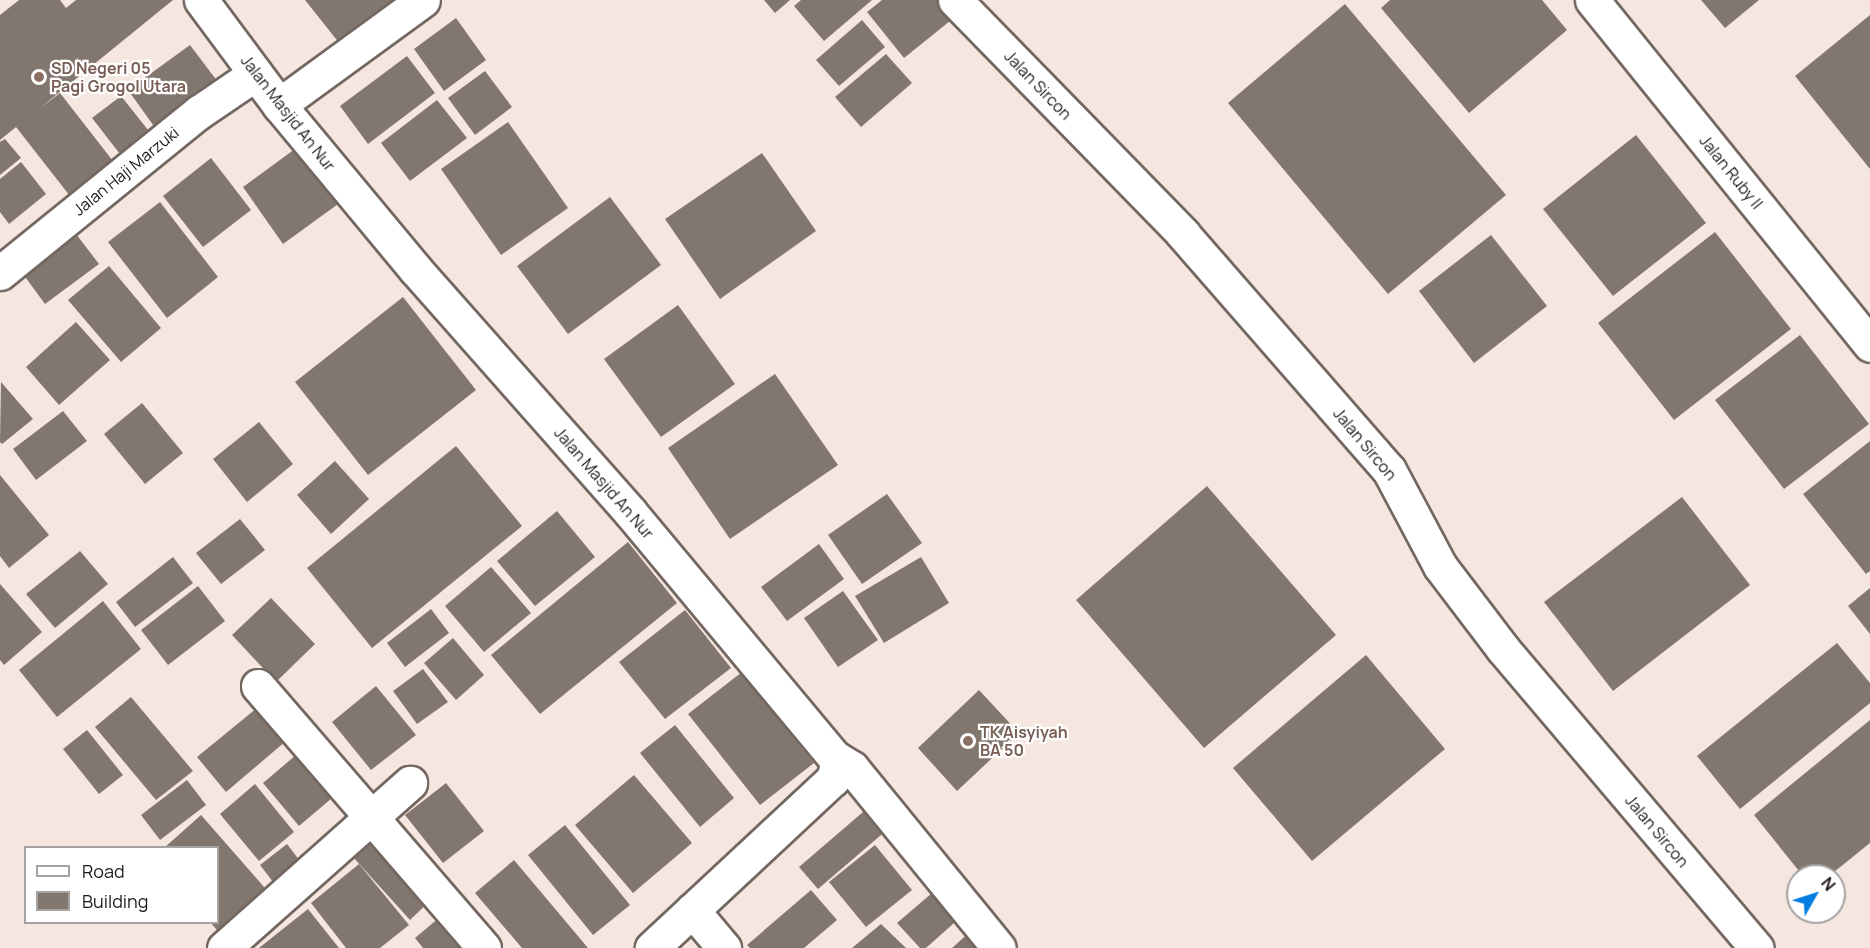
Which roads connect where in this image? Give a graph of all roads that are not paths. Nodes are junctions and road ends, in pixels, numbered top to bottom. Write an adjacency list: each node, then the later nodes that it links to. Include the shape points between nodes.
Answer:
1 (201, 0): 5 (street, Jalan Masjid An Nur)
2 (423, 0): 6 (street)
3 (955, 0): 19 (street, Jalan Sircon, via 1183,234 1389,470 1440,566 1503,649)
4 (1592, 0): 8 (street, Jalan Ruby II)
5 (255, 74): 6 (street, Jalan Masjid An Nur); 7 (street, Jalan Haji Marzuki, via 199,112)
6 (279, 105): 10 (street, Jalan Masjid An Nur, via 416,270 630,512)
7 (0, 273)
8 (1870, 345)
9 (258, 686): 12 (street)
10 (834, 757): 13 (street, via 837,765 833,778); 18 (street, Jalan Masjid An Nur, via 852,768)
11 (410, 783): 12 (street)
12 (370, 816): 14 (street); 15 (street)
13 (693, 910): 16 (street); 17 (street)
14 (224, 948)
15 (484, 948)
16 (651, 948)
17 (724, 948)
18 (999, 948)
19 (1758, 948)

